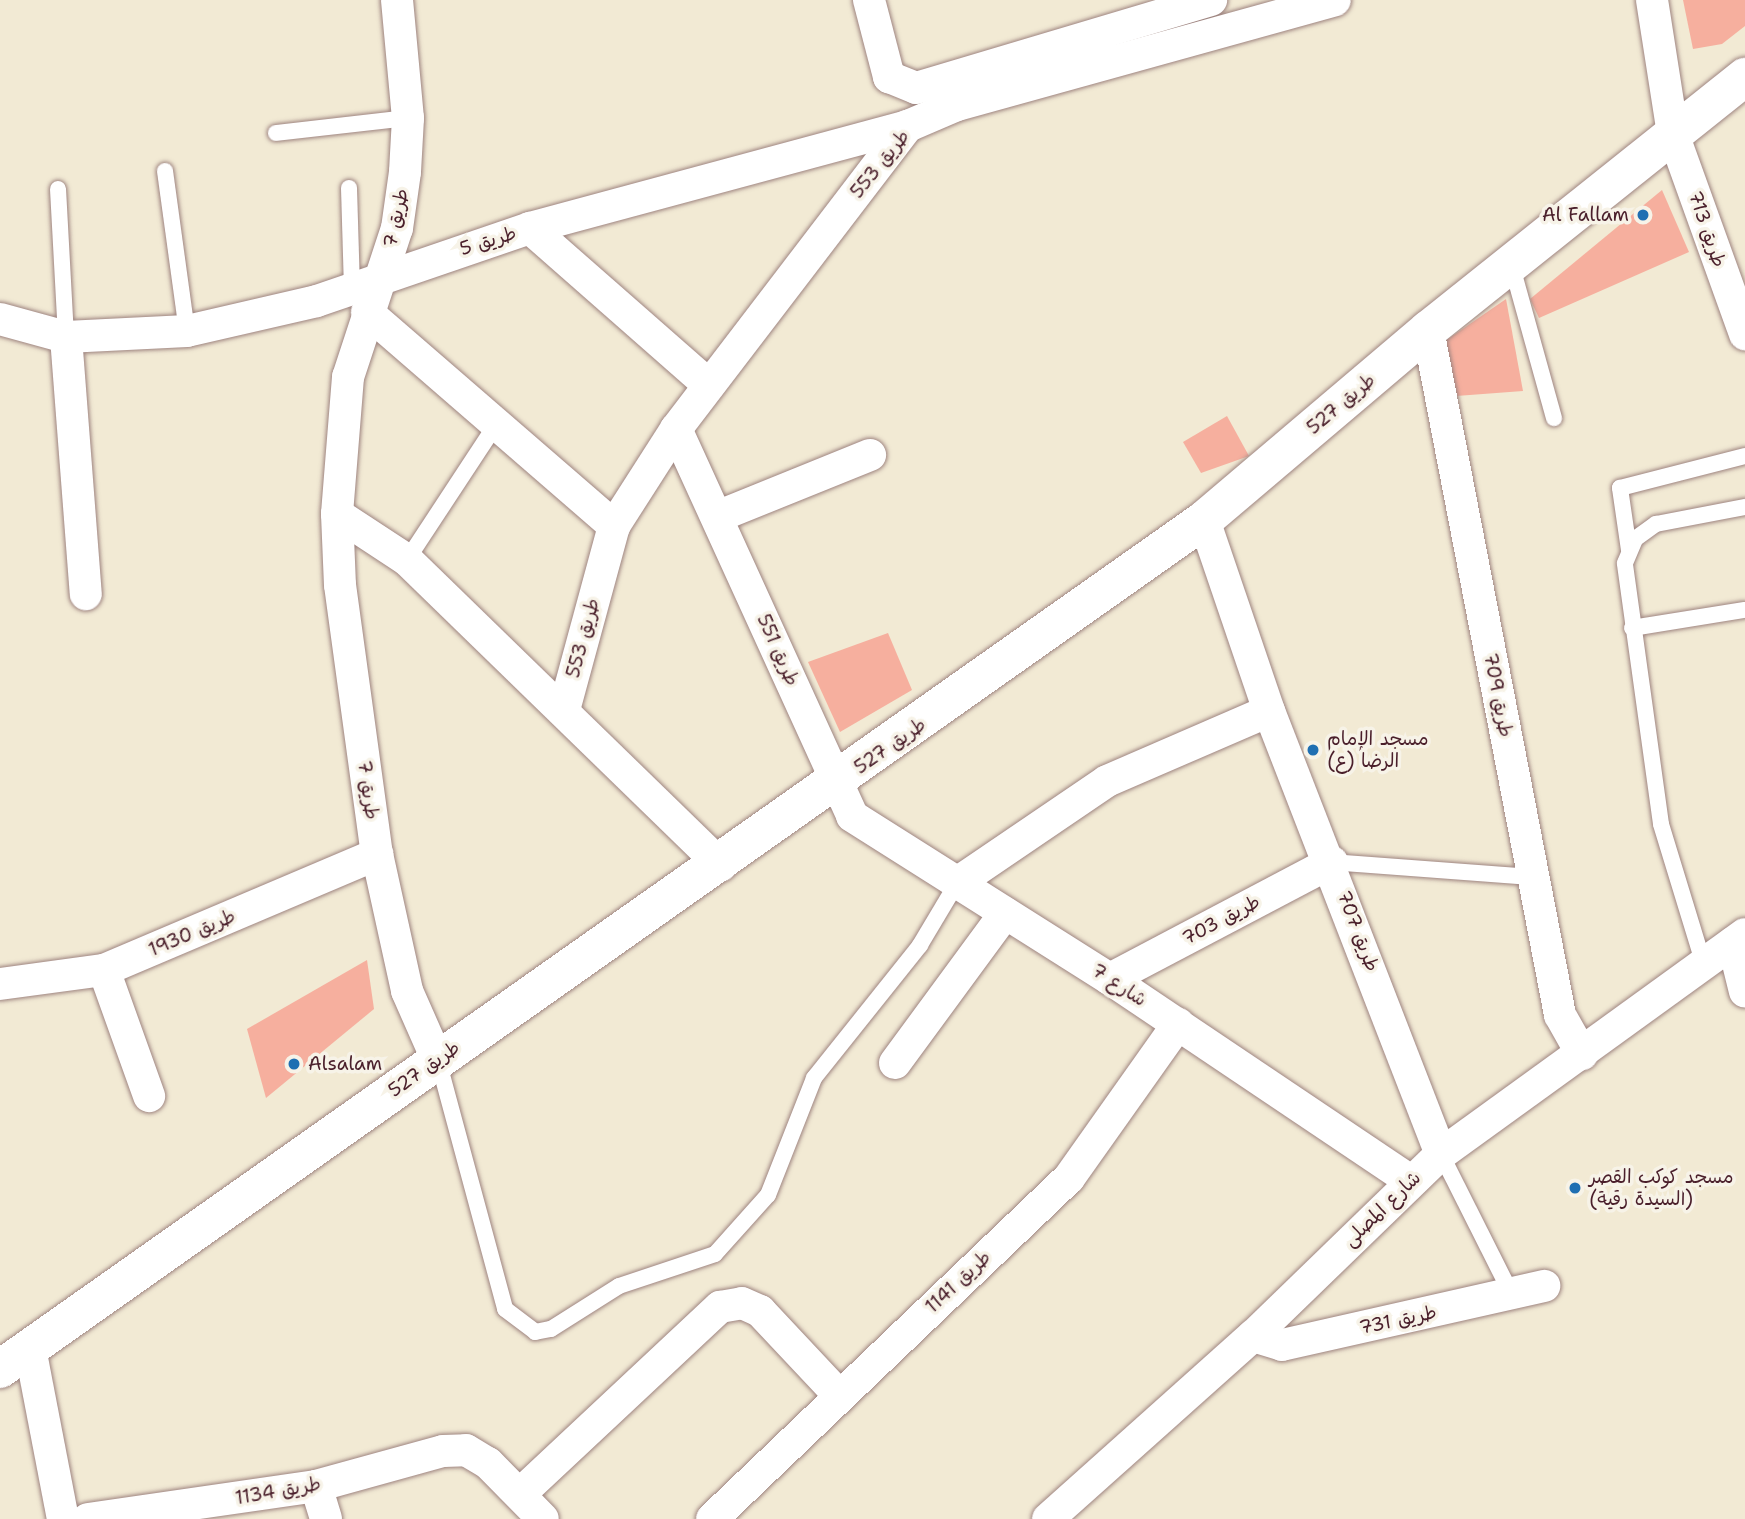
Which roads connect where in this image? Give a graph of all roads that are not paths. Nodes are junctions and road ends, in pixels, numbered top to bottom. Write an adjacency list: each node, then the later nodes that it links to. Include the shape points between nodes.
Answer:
1 (397, 0): 7 (street, طريق 7)
2 (869, 0): 3 (street, via 889,77 916,89)
3 (1211, 0)
4 (1335, 0): 8 (street, طريق 553, via 957,105)
5 (1652, 0): 10 (street, طريق 713)
6 (1745, 77): 10 (street, طريق 527)
7 (408, 118): 9 (lane); 16 (street, طريق 7, via 397,228)
8 (908, 126): 14 (street, طريق 5); 22 (street, طريق 553)
9 (275, 133)
10 (1673, 134): 15 (street, طريق 527); 18 (street, طريق 713)
11 (164, 171): 20 (lane)
12 (349, 188): 16 (lane)
13 (58, 189): 21 (lane)
14 (530, 228): 16 (street, طريق 5); 22 (street)
15 (1511, 263): 19 (street, طريق 527); 23 (lane)
16 (365, 295): 20 (street, طريق 5); 24 (street); 29 (street, طريق 7, via 348,377)
17 (0, 318): 21 (street, طريق 5)
18 (1743, 329)
19 (1427, 330): 31 (street, طريق 527); 44 (street, طريق 709)
20 (187, 331): 21 (street, طريق 5)
21 (66, 337): 35 (street)
22 (709, 385): 25 (street, طريق 553)
23 (1554, 418)
24 (497, 423): 32 (street); 34 (lane)
25 (677, 429): 30 (street, طريق 551); 32 (street, طريق 553)
26 (870, 455): 30 (street)
27 (1745, 456): 33 (lane, via 1620,488)
28 (1745, 507): 33 (lane, via 1656,524)
29 (337, 514): 34 (street); 41 (street, طريق 7, via 340,585)
30 (719, 516): 40 (street, طريق 551)
31 (1204, 520): 39 (street, طريق 707); 40 (street, طريق 527)
32 (614, 526): 38 (street, طريق 553)
33 (1629, 550): 37 (lane, via 1625,575)
34 (407, 560): 38 (street)
35 (86, 594)
36 (1745, 610): 37 (lane)
37 (1632, 628): 48 (lane, via 1661,824)
38 (564, 710): 43 (street)
39 (1269, 711): 42 (street, طريق 707); 45 (street, via 1107,780)
40 (835, 784): 43 (street, طريق 527); 45 (street, شارع 7, via 852,816)
41 (377, 854): 49 (street, طريق 1930); 55 (street, طريق 7, via 407,991)
42 (1332, 862): 44 (lane); 50 (street, طريق 703); 58 (street, طريق 707)
43 (721, 865): 55 (street, طريق 527)
44 (1533, 877): 54 (street, طريق 709, via 1560,1016)
45 (957, 883): 46 (street, شارع 7); 55 (lane, via 920,945 814,1078 768,1195 715,1254 619,1286 551,1329 535,1332 518,1325 505,1309)
46 (1004, 913): 50 (street, شارع 7); 56 (street)
47 (1739, 938): 48 (street, شارع المصلى); 52 (street)
48 (1704, 965): 54 (street, شارع المصلى)
49 (104, 970): 51 (street, طريق 1930); 57 (street)
50 (1111, 979): 53 (street, شارع 7)
51 (0, 984)
52 (1745, 992)
53 (1178, 1024): 59 (street, شارع 7); 64 (street, طريق 1141, via 1069,1178)
54 (1582, 1054): 58 (street, شارع المصلى)
55 (438, 1059): 63 (street, طريق 527)
56 (895, 1062)
57 (149, 1096)
58 (1441, 1154): 59 (street, شارع المصلى); 61 (lane)
59 (1411, 1181): 62 (street, شارع المصلى)
60 (1544, 1286): 61 (street, طريق 731)
61 (1512, 1295): 62 (street, طريق 731, via 1282,1345)
62 (1253, 1336): 73 (street, شارع المصلى)
63 (15, 1359): 68 (street)
64 (838, 1394): 66 (street, via 760,1311 742,1303 720,1307); 72 (street, طريق 1141)
65 (316, 1486): 66 (street, طريق 1134, via 443,1451 466,1450); 67 (street, طريق 1134); 70 (street)
66 (520, 1494): 71 (street)
67 (202, 1511): 69 (street, طريق 1134)
68 (63, 1519)
69 (89, 1519)
70 (326, 1519)
71 (543, 1519)
72 (712, 1519)
73 (1048, 1519)

